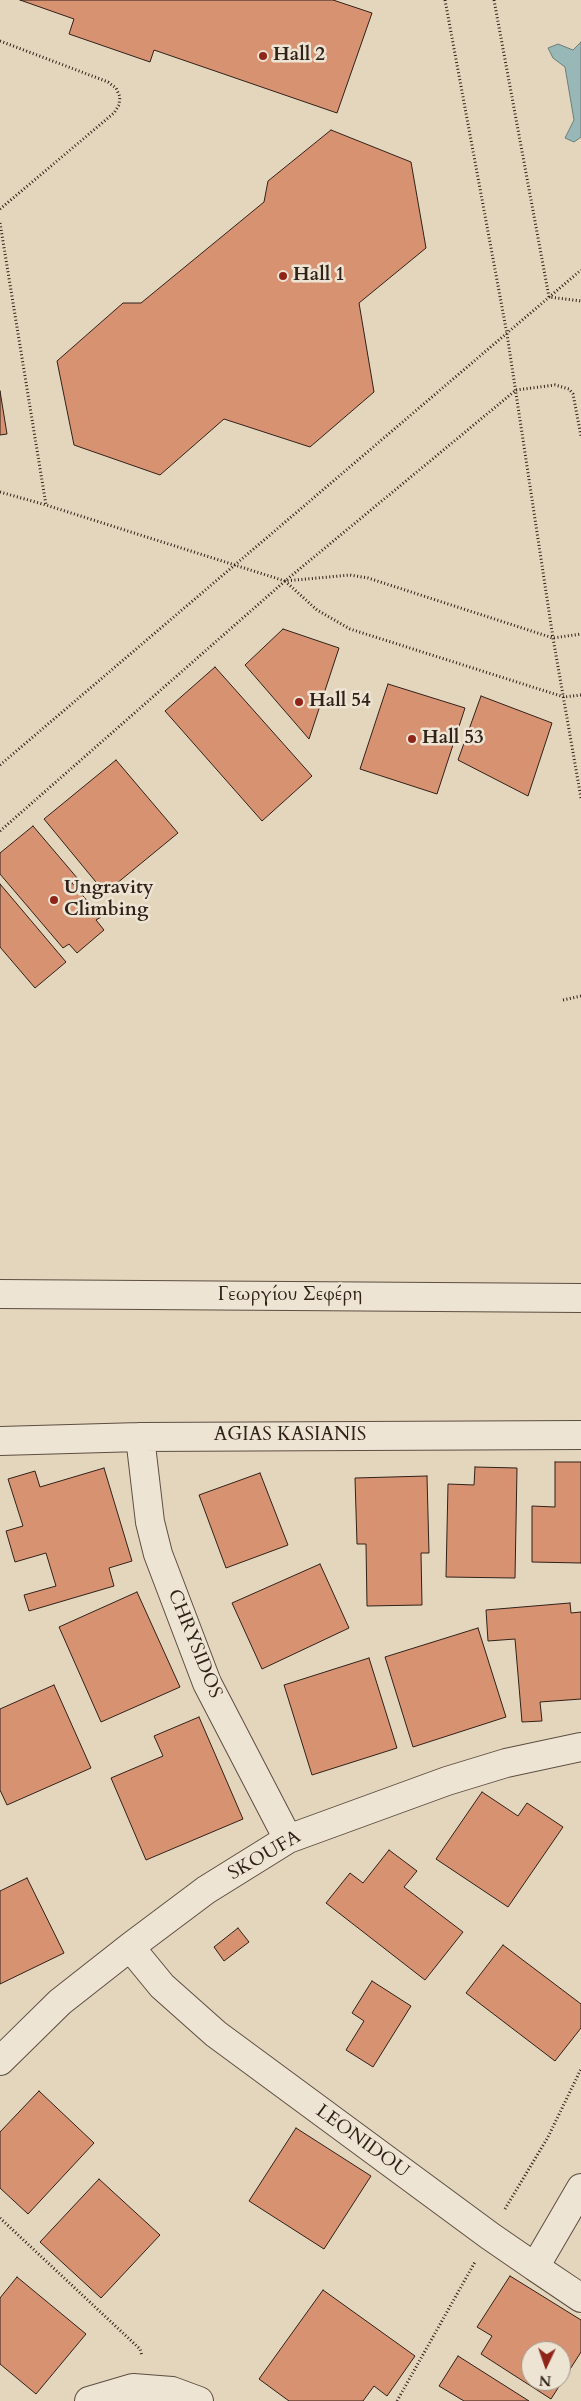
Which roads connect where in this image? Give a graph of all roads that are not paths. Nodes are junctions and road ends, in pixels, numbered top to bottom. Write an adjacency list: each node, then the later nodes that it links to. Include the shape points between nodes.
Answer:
1 (0, 1294): 2 (street, Γεωργίου Σεφέρη)
2 (581, 1298)
3 (581, 1435): 4 (street, AGIAS KASIANIS)
4 (140, 1437): 5 (street, AGIAS KASIANIS); 7 (street, CHRYSIDOS, via 146,1500 158,1554 207,1684)
5 (0, 1441)
6 (581, 1747): 7 (street, SKOUFA, via 447,1780)
7 (288, 1839): 8 (street, SKOUFA, via 206,1890)
8 (130, 1947): 9 (street, SKOUFA, via 60,2002); 11 (street, LEONIDOU, via 180,2004 216,2034)
9 (0, 2061)
10 (581, 2188): 11 (street)
11 (535, 2266): 12 (street, LEONIDOU)
12 (581, 2298)
13 (89, 2401): 14 (street, via 133,2388 172,2391)
14 (199, 2401)

